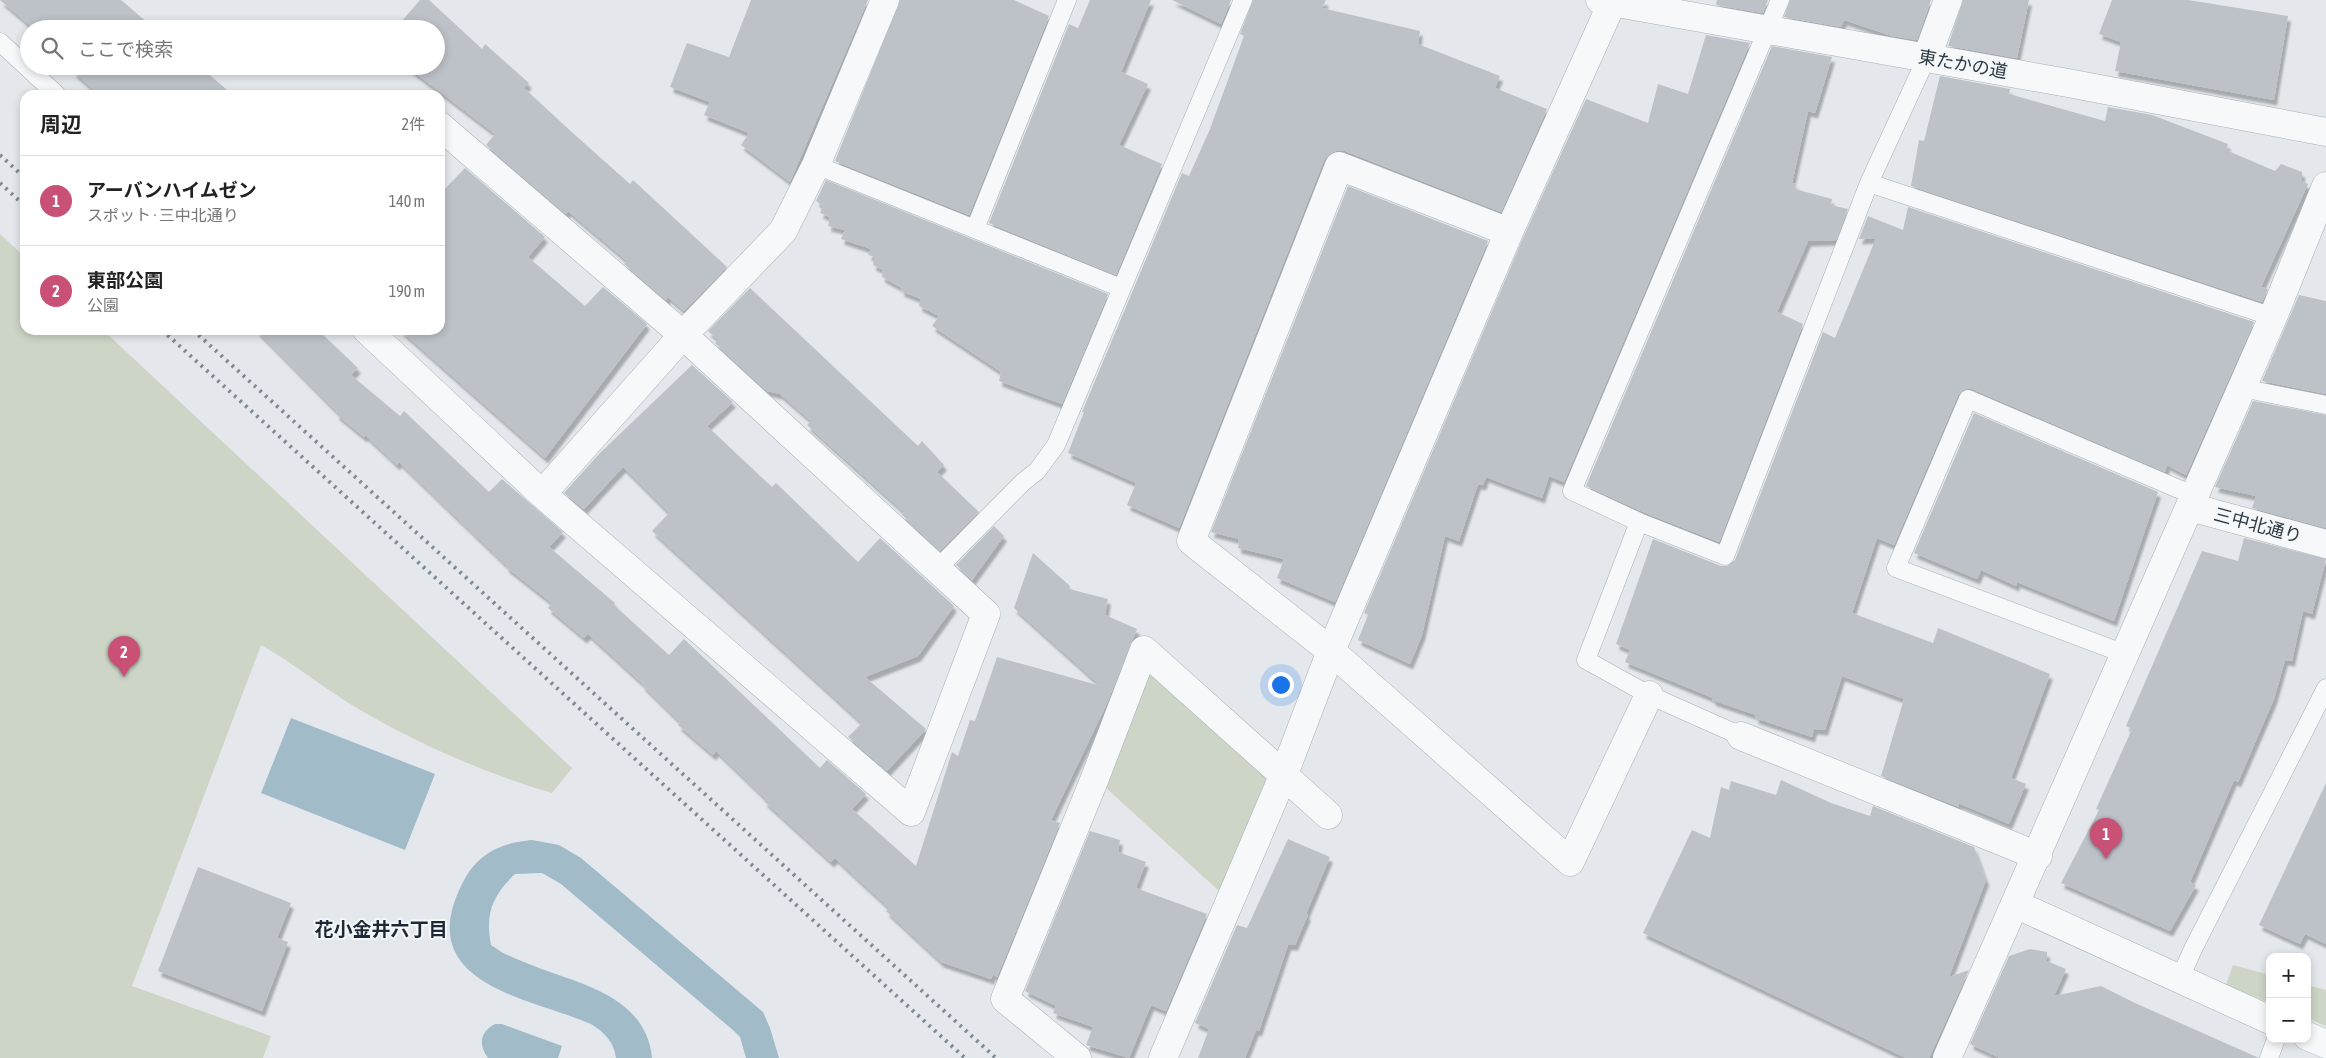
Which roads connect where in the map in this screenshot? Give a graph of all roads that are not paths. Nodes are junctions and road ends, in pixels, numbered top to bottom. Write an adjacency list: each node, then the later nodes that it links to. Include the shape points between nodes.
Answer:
1 (885, 0): 15 (street)
2 (1067, 0): 18 (lane)
3 (1243, 0): 20 (lane)
4 (1780, 0): 7 (lane)
5 (1948, 0): 9 (street)
6 (1609, 1): 7 (street, 東たかの道); 19 (street)
7 (1768, 30): 9 (street, 東たかの道); 28 (lane, via 1572,491)
8 (0, 42): 10 (lane)
9 (1927, 57): 14 (street, 東たかの道); 16 (lane)
10 (20, 61)
11 (35, 75): 12 (lane)
12 (52, 90)
13 (445, 130): 23 (street)
14 (2326, 132)
15 (816, 165): 18 (lane); 23 (street, via 783,231)
16 (1869, 183): 21 (lane); 28 (lane, via 1725,556)
17 (2326, 186): 21 (street)
18 (975, 229): 20 (lane)
19 (1509, 232): 31 (street); 31 (street, via 1339,166 1191,541)
20 (1121, 288): 30 (lane, via 1056,445 1037,471)
21 (2274, 317): 24 (street)
22 (372, 335): 26 (street)
23 (683, 335): 26 (street); 30 (street)
24 (2242, 388): 25 (lane); 27 (street)
25 (2326, 405)
26 (542, 494): 30 (street, via 911,812 986,614)
27 (2192, 502): 29 (street, 三中北通り); 32 (street); 32 (lane, via 1968,399 1896,568)
28 (1639, 522): 34 (lane, via 1586,660)
29 (2326, 544)
30 (938, 569)
31 (1331, 651): 34 (street, via 1570,862); 36 (street)
32 (2125, 654): 38 (street)
33 (2326, 688): 40 (lane)
34 (1649, 695): 35 (lane)
35 (1741, 736): 38 (street)
36 (1284, 774): 37 (street); 45 (street, via 1144,650 1005,999); 46 (street)
37 (1328, 816)
38 (2038, 856): 39 (street)
39 (2016, 904): 40 (street); 47 (street)
40 (2180, 980): 41 (street)
41 (2266, 1018)
42 (2311, 1038): 44 (street)
43 (2275, 1043): 48 (lane)
44 (2326, 1044)
45 (1077, 1058)
46 (1163, 1058)
47 (1947, 1058)
48 (2269, 1058)

